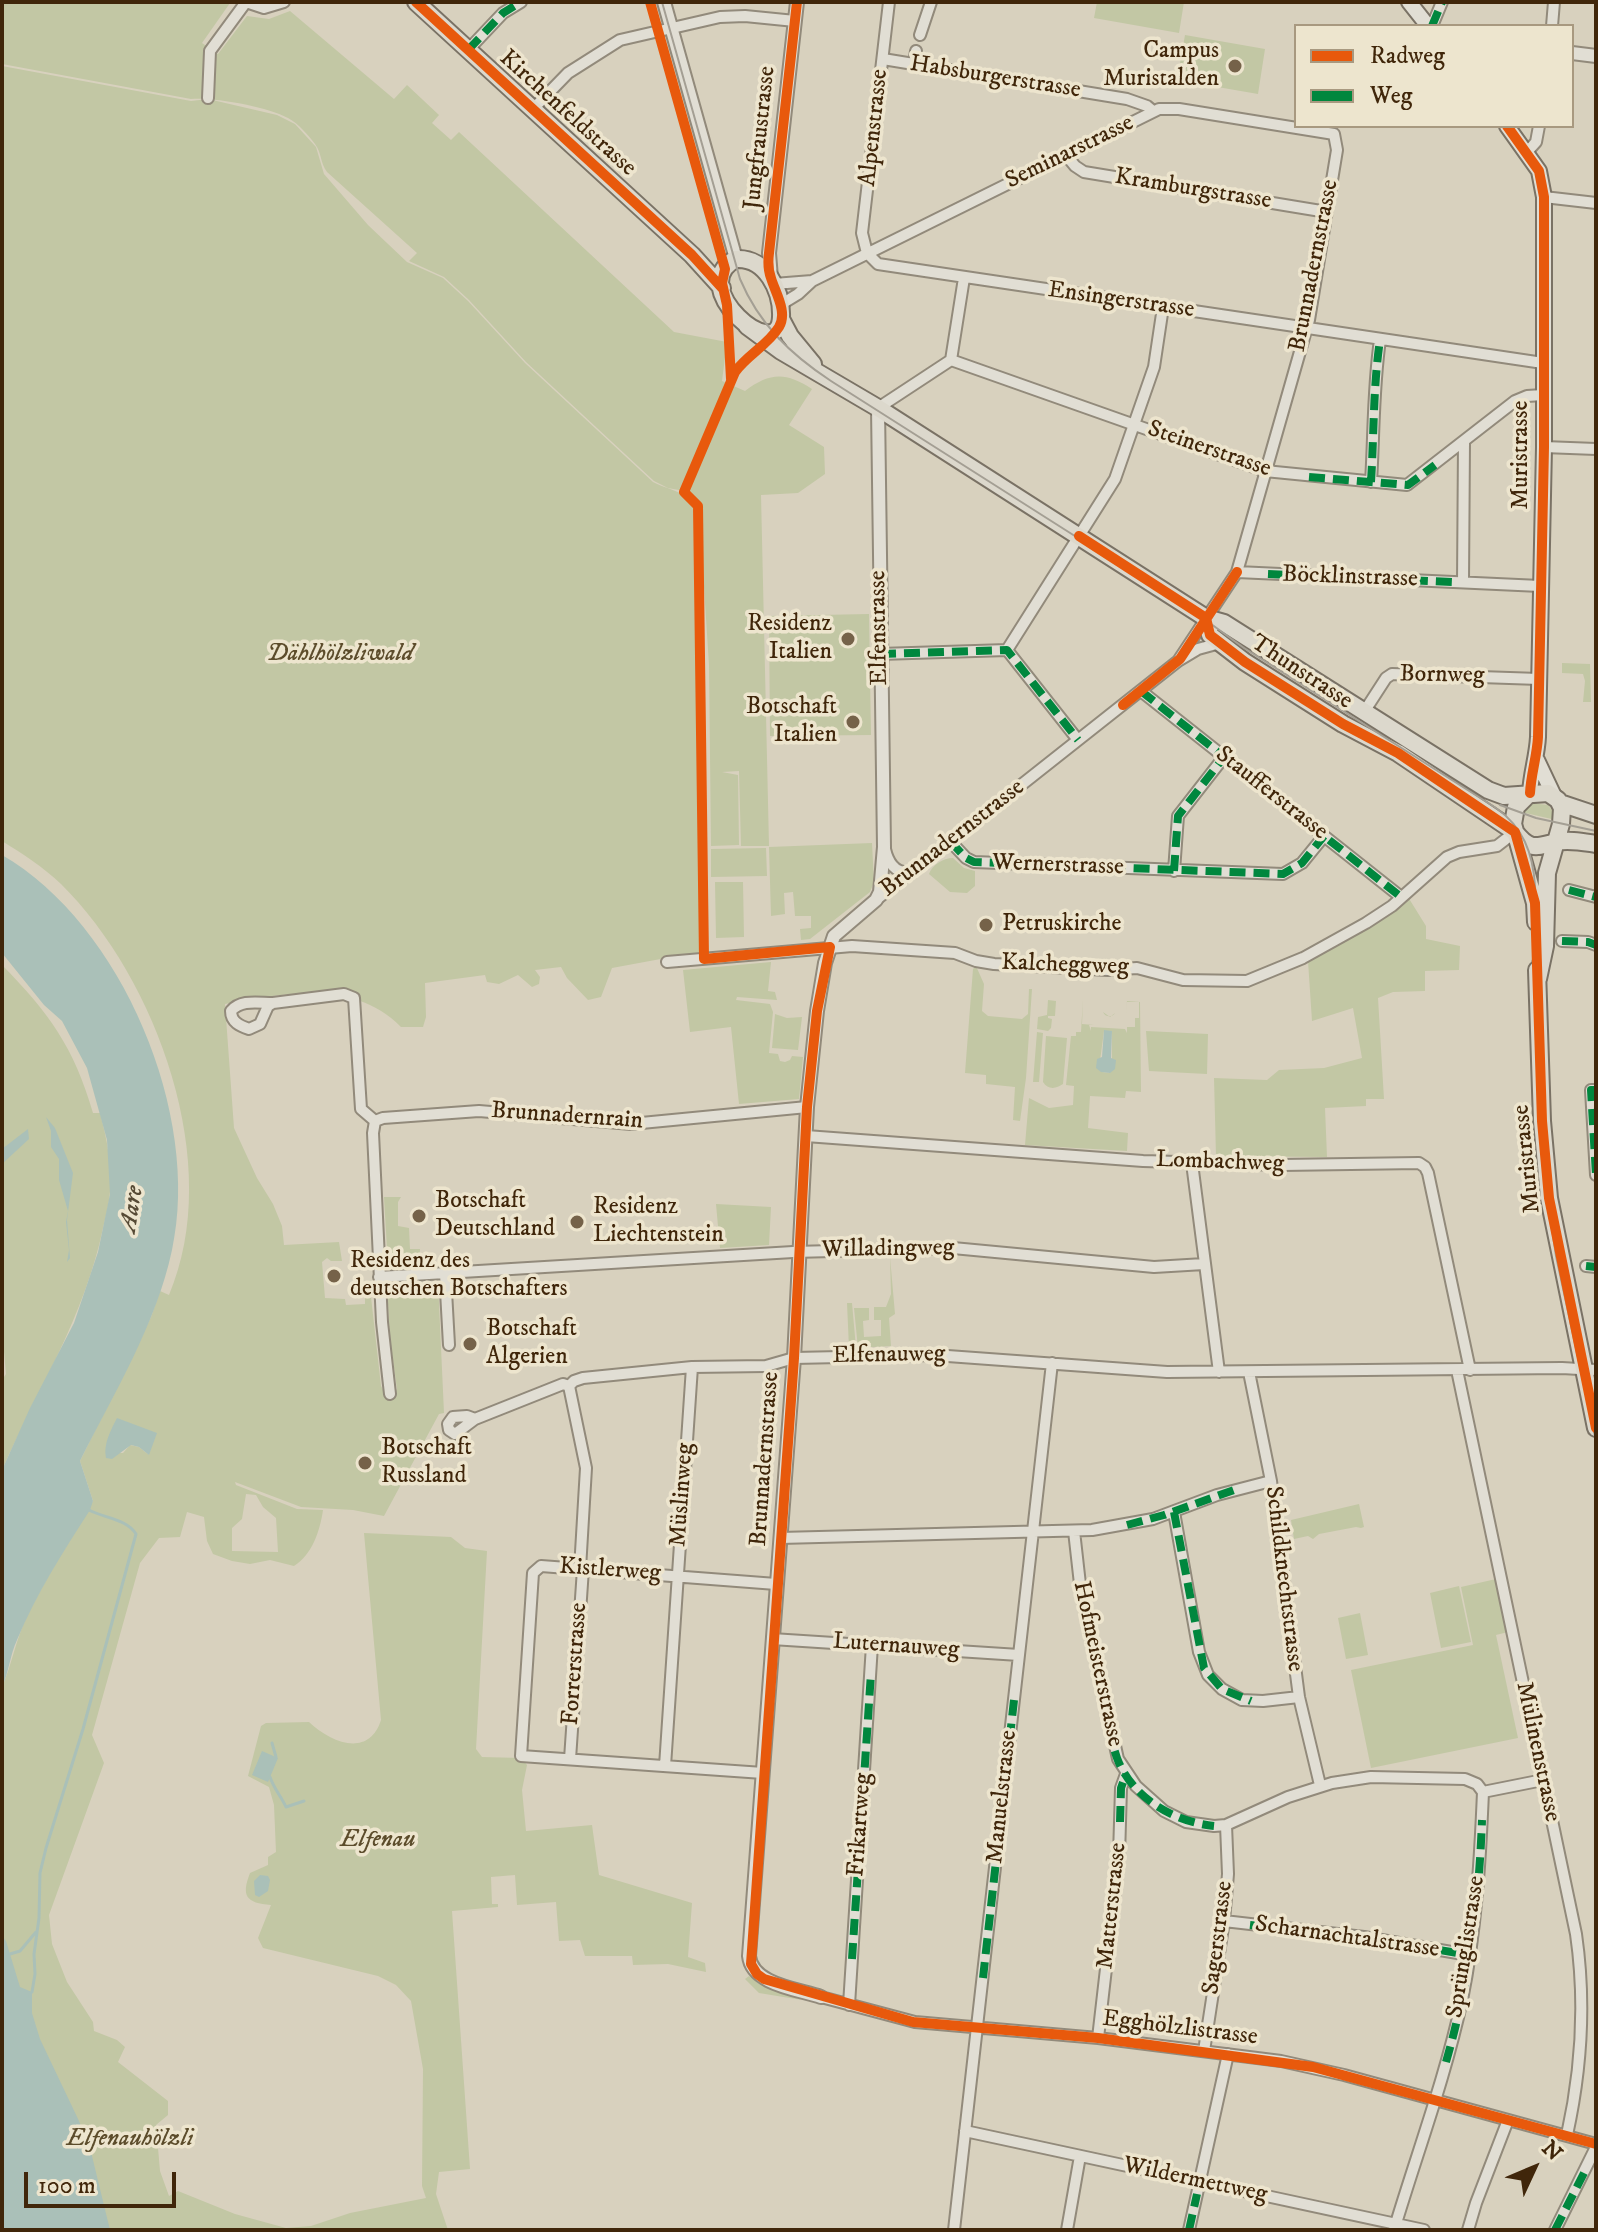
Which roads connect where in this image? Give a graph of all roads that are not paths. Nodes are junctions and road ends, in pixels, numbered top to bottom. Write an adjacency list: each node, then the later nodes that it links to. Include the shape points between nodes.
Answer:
1 (246, 2): 2 (street, via 264,8); 24 (street, via 210,51)
2 (284, 2)
3 (416, 2): 18 (main road, Kirchenfeldstrasse)
4 (521, 2): 18 (street)
5 (664, 2): 16 (street)
6 (797, 2): 12 (street, Jungfraustrasse)
7 (889, 2): 22 (street, Alpenstrasse)
8 (931, 2): 17 (street)
9 (1409, 2): 13 (main road)
10 (1442, 2): 14 (street)
11 (1554, 2): 15 (street)
12 (795, 21): 16 (street, via 742,16); 42 (street, Jungfraustrasse, via 769,253)
13 (1428, 24)
14 (1431, 24)
15 (1552, 24)
16 (672, 28): 25 (street, via 615,43 570,71); 40 (street)
17 (920, 35)
18 (468, 50): 25 (main road, Kirchenfeldstrasse)
19 (916, 51): 23 (street)
20 (1574, 53): 21 (street)
21 (1596, 56)
22 (883, 59): 23 (street, Habsburgerstrasse); 38 (street, Alpenstrasse, via 862,233)
23 (914, 64): 26 (street, Habsburgerstrasse, via 1127,99)
24 (208, 98)
25 (533, 109): 39 (main road, Kirchenfeldstrasse)
26 (1153, 111): 27 (street, Seminarstrasse, via 1170,109); 34 (street, Seminarstrasse)
27 (1294, 128)
28 (1295, 128): 32 (street, Seminarstrasse)
29 (1341, 128): 32 (street)
30 (1509, 128): 33 (main road, Muristrasse)
31 (1539, 128): 33 (street)
32 (1334, 134): 37 (street, Brunnadernstrasse, via 1337,150)
33 (1527, 152): 35 (main road, Muristrasse, via 1539,171)
34 (1066, 155): 37 (street, Kramburgstrasse, via 1084,172); 38 (street, Seminarstrasse)
35 (1544, 197): 36 (street); 51 (main road, Muristrasse)
36 (1596, 203)
37 (1327, 212): 48 (street, Brunnadernstrasse)
38 (867, 253): 41 (street, Ensingerstrasse, via 882,266); 43 (street, Seminarstrasse)
39 (692, 255): 40 (main road, Kirchenfeldstrasse); 44 (main road, Kirchenfeldstrasse)
40 (730, 264): 42 (main road, via 750,260); 44 (main road)
41 (964, 278): 45 (street, Ensingerstrasse); 50 (street)
42 (772, 281): 43 (street, Seminarstrasse); 46 (main road)
43 (812, 281): 46 (street, Seminarstrasse)
44 (722, 288): 47 (main road, via 727,305)
45 (1163, 307): 48 (street, Ensingerstrasse); 55 (street, via 1154,367)
46 (780, 312): 47 (main road, via 779,327 772,332); 52 (main road, Thunstrasse, via 790,336)
47 (747, 326): 52 (main road, Thunstrasse)
48 (1307, 328): 49 (street, Ensingerstrasse); 59 (street, Brunnadernstrasse)
49 (1380, 340): 51 (street, Ensingerstrasse); 60 (street)
50 (951, 360): 54 (street); 55 (street, Steinerstrasse)
51 (1543, 363): 53 (main road, Muristrasse)
52 (823, 373): 54 (main road, Thunstrasse)
53 (1543, 395): 56 (street, Steinerstrasse, via 1518,399); 57 (main road, Muristrasse)
54 (878, 408): 61 (main road, Thunstrasse); 68 (street, Elfenstrasse)
55 (1134, 424): 59 (street, Steinerstrasse); 61 (street, via 1115,479)
56 (1464, 442): 60 (street, Steinerstrasse, via 1410,484); 63 (street)
57 (1544, 447): 58 (street); 64 (main road, Muristrasse)
58 (1596, 449)
59 (1265, 471): 60 (street, Steinerstrasse); 62 (street, Brunnadernstrasse)
60 (1371, 482)
61 (1079, 536): 65 (main road, Thunstrasse); 67 (street)
62 (1237, 572): 63 (street, Böcklinstrasse); 65 (street, Brunnadernstrasse)
63 (1463, 582): 64 (street, Böcklinstrasse)
64 (1540, 586): 70 (main road, Muristrasse)
65 (1206, 618): 66 (main road, Thunstrasse, via 1210,635); 69 (street, Brunnadernstrasse); 72 (main road, Thunstrasse, via 1224,623)
66 (1220, 643): 69 (street, Brunnadernstrasse); 79 (main road, Thunstrasse)
67 (1007, 650): 68 (street); 73 (street)
68 (880, 654): 84 (street, Elfenstrasse)
69 (1178, 661): 71 (street, Brunnadernstrasse)
70 (1539, 679): 72 (street, Bornweg, via 1392,674); 75 (main road, Muristrasse)
71 (1141, 691): 73 (street, Brunnadernstrasse); 74 (street, Staufferstrasse)
72 (1364, 712): 76 (main road, Thunstrasse, via 1488,790 1504,796)
73 (1078, 740): 81 (street, Brunnadernstrasse)
74 (1224, 757): 80 (street, Staufferstrasse); 85 (street, via 1178,816)
75 (1537, 760): 76 (main road, Muristrasse); 77 (main road, Muristrasse)
76 (1530, 793): 77 (main road); 79 (main road, via 1516,807)
77 (1557, 800): 78 (main road); 82 (main road, via 1562,820)
78 (1596, 815)
79 (1515, 832): 82 (main road, via 1531,846); 88 (street, Kalcheggweg, via 1492,848 1447,857); 95 (main road, Muristrasse, via 1535,903)
80 (1324, 836): 85 (street, Wernerstrasse, via 1286,874); 88 (street, Staufferstrasse)
81 (950, 841): 85 (street, Wernerstrasse, via 974,862); 86 (street, Brunnadernstrasse)
82 (1554, 842): 83 (main road); 95 (main road, Muristrasse)
83 (1596, 844)
84 (884, 847): 86 (street, via 894,868); 90 (street, Elfenstrasse)
85 (1174, 871)
86 (910, 872): 90 (street, Brunnadernstrasse)
87 (1569, 890): 89 (street)
88 (1401, 897): 93 (street, Kalcheggweg, via 1303,958 1247,981 1183,980 1137,968 1092,969 978,961 955,953)
89 (1596, 897)
90 (876, 900): 93 (street, Brunnadernstrasse, via 836,932)
91 (1562, 941): 92 (street)
92 (1596, 945)
93 (830, 947): 94 (street, Kalcheggweg); 98 (street, Brunnadernstrasse)
94 (667, 962)
95 (1538, 979): 113 (main road, Muristrasse, via 1549,1198)
96 (273, 1003): 99 (street, via 344,994 354,998 361,1109)
97 (1594, 1090): 102 (street)
98 (807, 1107): 99 (street, Brunnadernrain, via 631,1124 479,1111); 100 (street, Brunnadernstrasse)
99 (375, 1121): 106 (street)
100 (806, 1136): 101 (street, Lombachweg); 103 (street, Brunnadernstrasse)
101 (1192, 1163): 104 (street); 112 (street, Lombachweg, via 1423,1165)
102 (1596, 1175)
103 (800, 1252): 104 (street, Willadingweg, via 957,1248 1154,1267); 105 (street, Willadingweg); 108 (street, Brunnadernstrasse)
104 (1204, 1264): 114 (street)
105 (445, 1273): 106 (street, Willadingweg); 107 (street)
106 (379, 1277): 117 (street)
107 (449, 1345)
108 (794, 1358): 109 (street, Elfenauweg, via 949,1355); 110 (street, Elfenauweg, via 766,1366); 124 (street, Brunnadernstrasse)
109 (1052, 1363): 114 (street, Elfenauweg); 122 (street, Manuelstrasse)
110 (692, 1367): 116 (street, Elfenauweg, via 606,1375); 126 (street, Müslinweg)
111 (1457, 1370): 112 (street, Elfenauweg); 115 (street, Elfenauweg); 136 (street, Mülinenstrasse)
112 (1470, 1370): 113 (street, Elfenauweg)
113 (1590, 1370): 119 (main road, Muristrasse)
114 (1219, 1372): 115 (street, Elfenauweg)
115 (1249, 1372): 120 (street, Schildknechtstrasse)
116 (569, 1386): 118 (street, Elfenauweg); 125 (street, Forrerstrasse, via 586,1468)
117 (390, 1394)
118 (475, 1419)
119 (1596, 1428)
120 (1271, 1481): 121 (street); 131 (street, Schildknechtstrasse)
121 (1174, 1512): 123 (street); 131 (street, via 1199,1652 1208,1675 1227,1693 1249,1701)
122 (1034, 1530): 123 (street); 124 (street); 130 (street, Manuelstrasse)
123 (1074, 1531): 135 (street, Hofmeisterstrasse, via 1081,1593 1110,1731)
124 (780, 1538): 127 (street, Brunnadernstrasse)
125 (581, 1569): 126 (street, Kistlerweg); 132 (street, Forrerstrasse); 132 (street, Kistlerweg, via 541,1566 534,1571 521,1756)
126 (678, 1577): 127 (street, Kistlerweg); 133 (street, Müslinweg)
127 (776, 1584): 128 (street, Brunnadernstrasse)
128 (772, 1639): 129 (street, Luternauweg); 134 (street, Brunnadernstrasse)
129 (872, 1645): 130 (street, Luternauweg); 144 (street, Frikartweg)
130 (1019, 1655): 145 (street, Manuelstrasse)
131 (1299, 1697): 137 (street, Schildknechtstrasse)
132 (570, 1759): 133 (street)
133 (665, 1766): 134 (street)
134 (763, 1773): 142 (street, Brunnadernstrasse, via 749,1956)
135 (1126, 1774): 139 (street, Hofmeisterstrasse, via 1171,1815 1201,1825); 146 (street, Matterstrasse)
136 (1543, 1780): 138 (street); 152 (street, Mülinenstrasse, via 1582,1986 1580,2068)
137 (1320, 1785): 138 (street, via 1371,1777 1462,1778); 139 (street)
138 (1483, 1792): 141 (street, Sprünglistrasse)
139 (1226, 1825): 140 (street, Sagerstrasse)
140 (1224, 1921): 141 (street, Scharnachtalstrasse); 147 (street, Sagerstrasse)
141 (1469, 1955): 149 (street, Sprünglistrasse)
142 (757, 1974): 143 (street, Egghölzlistrasse)
143 (821, 1997): 144 (street, Egghölzlistrasse)
144 (849, 2005): 145 (street, Egghölzlistrasse, via 915,2022)
145 (976, 2028): 146 (street, Egghölzlistrasse); 151 (street, Manuelstrasse)
146 (1098, 2038): 147 (street, Egghölzlistrasse)
147 (1204, 2051): 148 (street, Egghölzlistrasse)
148 (1228, 2054): 149 (street, Egghölzlistrasse, via 1313,2067); 155 (street)
149 (1435, 2100): 150 (street, Egghölzlistrasse); 156 (street, Sprünglistrasse)
150 (1508, 2120): 152 (street, Egghölzlistrasse); 161 (street)
151 (965, 2131): 154 (street, Wildermettweg); 157 (street, Manuelstrasse)
152 (1567, 2135): 153 (street, Egghölzlistrasse)
153 (1596, 2145): 162 (street)
154 (1080, 2156): 155 (street, Wildermettweg); 158 (street)
155 (1200, 2182): 156 (street, Wildermettweg); 159 (street)
156 (1395, 2226): 160 (street, Wildermettweg)
157 (954, 2230)
158 (1067, 2230)
159 (1189, 2230)
160 (1424, 2230)
161 (1468, 2230)
162 (1555, 2230)

